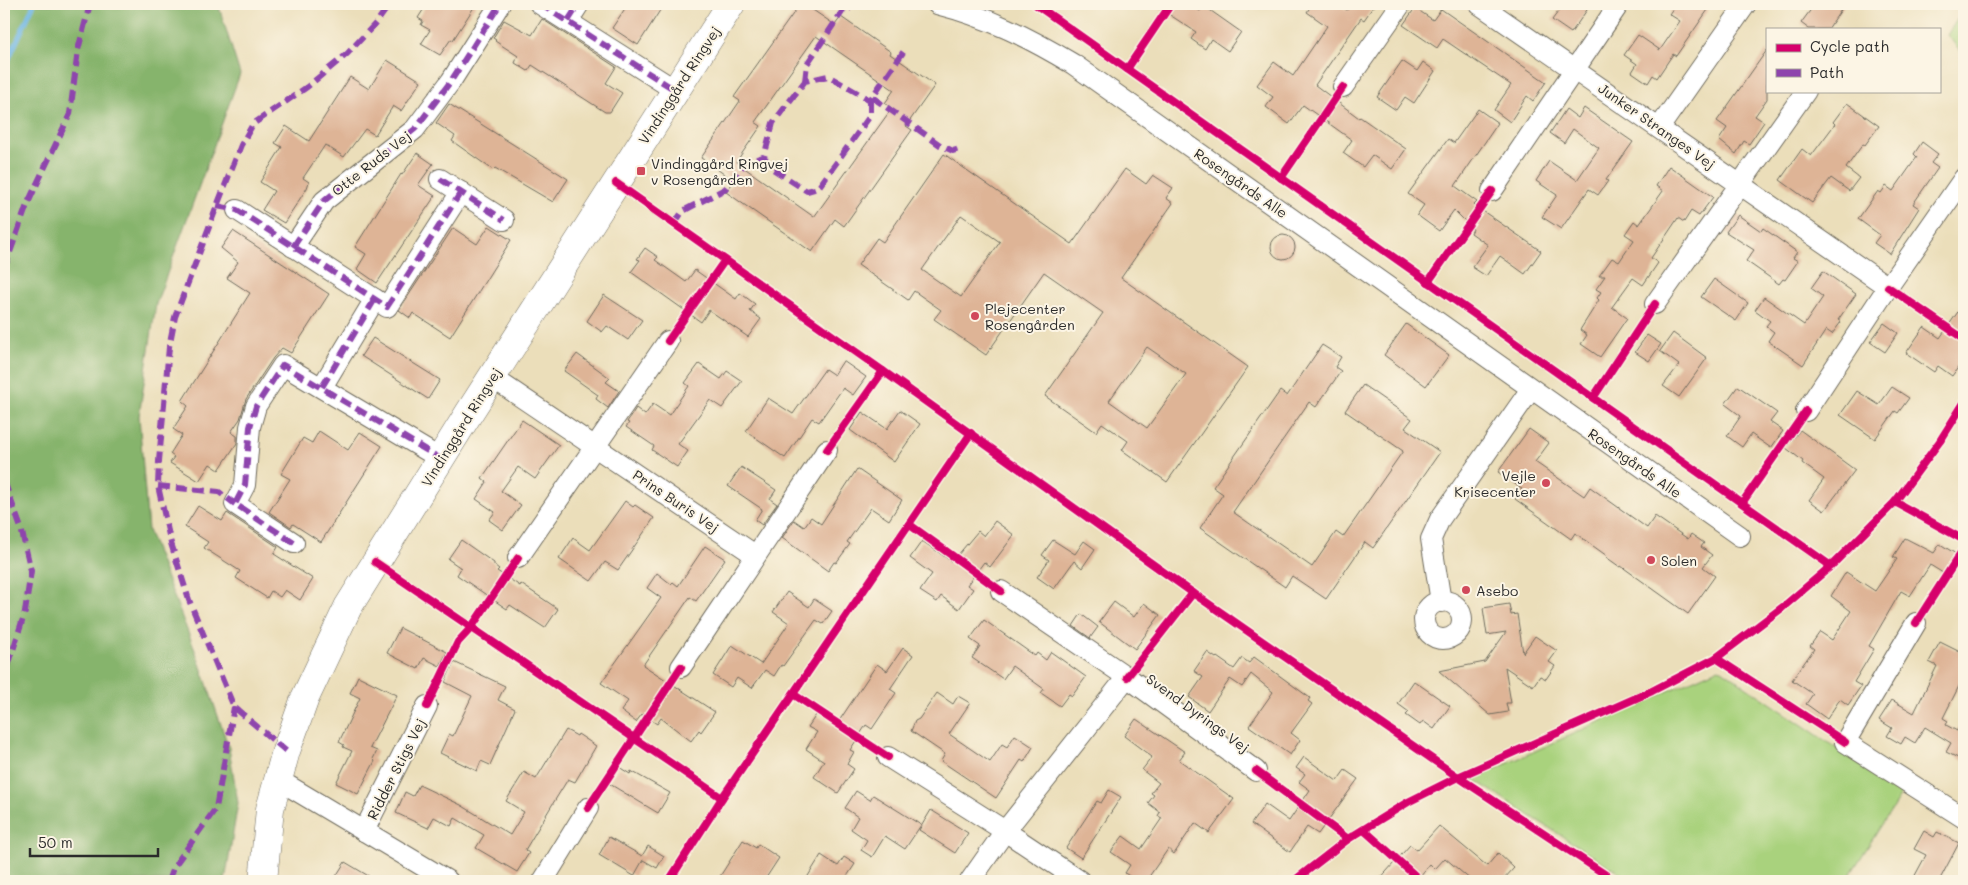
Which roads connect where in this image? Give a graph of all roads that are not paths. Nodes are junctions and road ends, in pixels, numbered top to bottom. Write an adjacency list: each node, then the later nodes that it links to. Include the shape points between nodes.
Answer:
1 (500, 4): 23 (street, Otte Ruds Vej, via 451,81 415,128 324,201)
2 (540, 4): 10 (street)
3 (579, 4): 10 (street)
4 (732, 4): 13 (street, Vindinggård Ringvej)
5 (937, 4): 30 (street, Rosengårds Alle, via 996,23 1073,64)
6 (1400, 4): 12 (street)
7 (1479, 4): 11 (street, Junker Stranges Vej)
8 (1619, 4): 11 (street)
9 (1746, 4): 15 (street)
10 (568, 21): 13 (street)
11 (1574, 69): 15 (street, Junker Stranges Vej); 19 (street)
12 (1343, 86)
13 (676, 90): 28 (street, Vindinggård Ringvej)
14 (1805, 92): 18 (street)
15 (1660, 128): 18 (street, Junker Stranges Vej)
16 (1964, 178): 24 (street)
17 (440, 179): 20 (street)
18 (1740, 184): 24 (street, Junker Stranges Vej); 26 (street)
19 (1492, 191)
20 (461, 192): 22 (street); 25 (street, via 387,307)
21 (237, 210): 23 (street)
22 (504, 220)
23 (293, 247): 25 (street)
24 (1888, 287): 31 (street)
25 (375, 299): 29 (street)
26 (1655, 304)
27 (668, 341): 32 (street)
28 (493, 378): 32 (street, Prins Buris Vej); 34 (street, Vindinggård Ringvej)
29 (322, 387): 34 (street); 36 (street, via 283,365 256,406 250,427 245,485 235,504)
30 (1530, 389): 35 (street, Rosengårds Alle); 40 (street, via 1440,519 1431,539)
31 (1806, 411)
32 (596, 447): 37 (street, Prins Buris Vej); 38 (street)
33 (827, 450): 37 (street)
34 (441, 459): 47 (street, Vindinggård Ringvej, via 348,607 305,698)
35 (1740, 536)
36 (294, 543)
37 (755, 555): 42 (street)
38 (518, 558)
39 (1001, 591): 43 (street, Svend Dyrings Vej)
40 (1441, 602)
41 (1916, 623): 49 (street, via 1844,742)
42 (681, 668)
43 (1127, 676): 46 (street, Svend Dyrings Vej); 51 (street, Svend Dyrings Vej)
44 (427, 706): 50 (street, Ridder Stigs Vej)
45 (888, 757): 51 (street)
46 (1256, 771)
47 (277, 779): 50 (street, Ridder Stigs Vej); 53 (street, Vindinggård Ringvej, via 270,809)
48 (588, 808): 55 (street)
49 (1964, 818)
50 (364, 831): 52 (street, Ridder Stigs Vej)
51 (1005, 831): 56 (street, Svend Dyrings Vej); 57 (street)
52 (421, 874): 54 (street, Ridder Stigs Vej)
53 (263, 881)
54 (448, 881)
55 (543, 881)
56 (970, 881)
57 (1080, 881)

